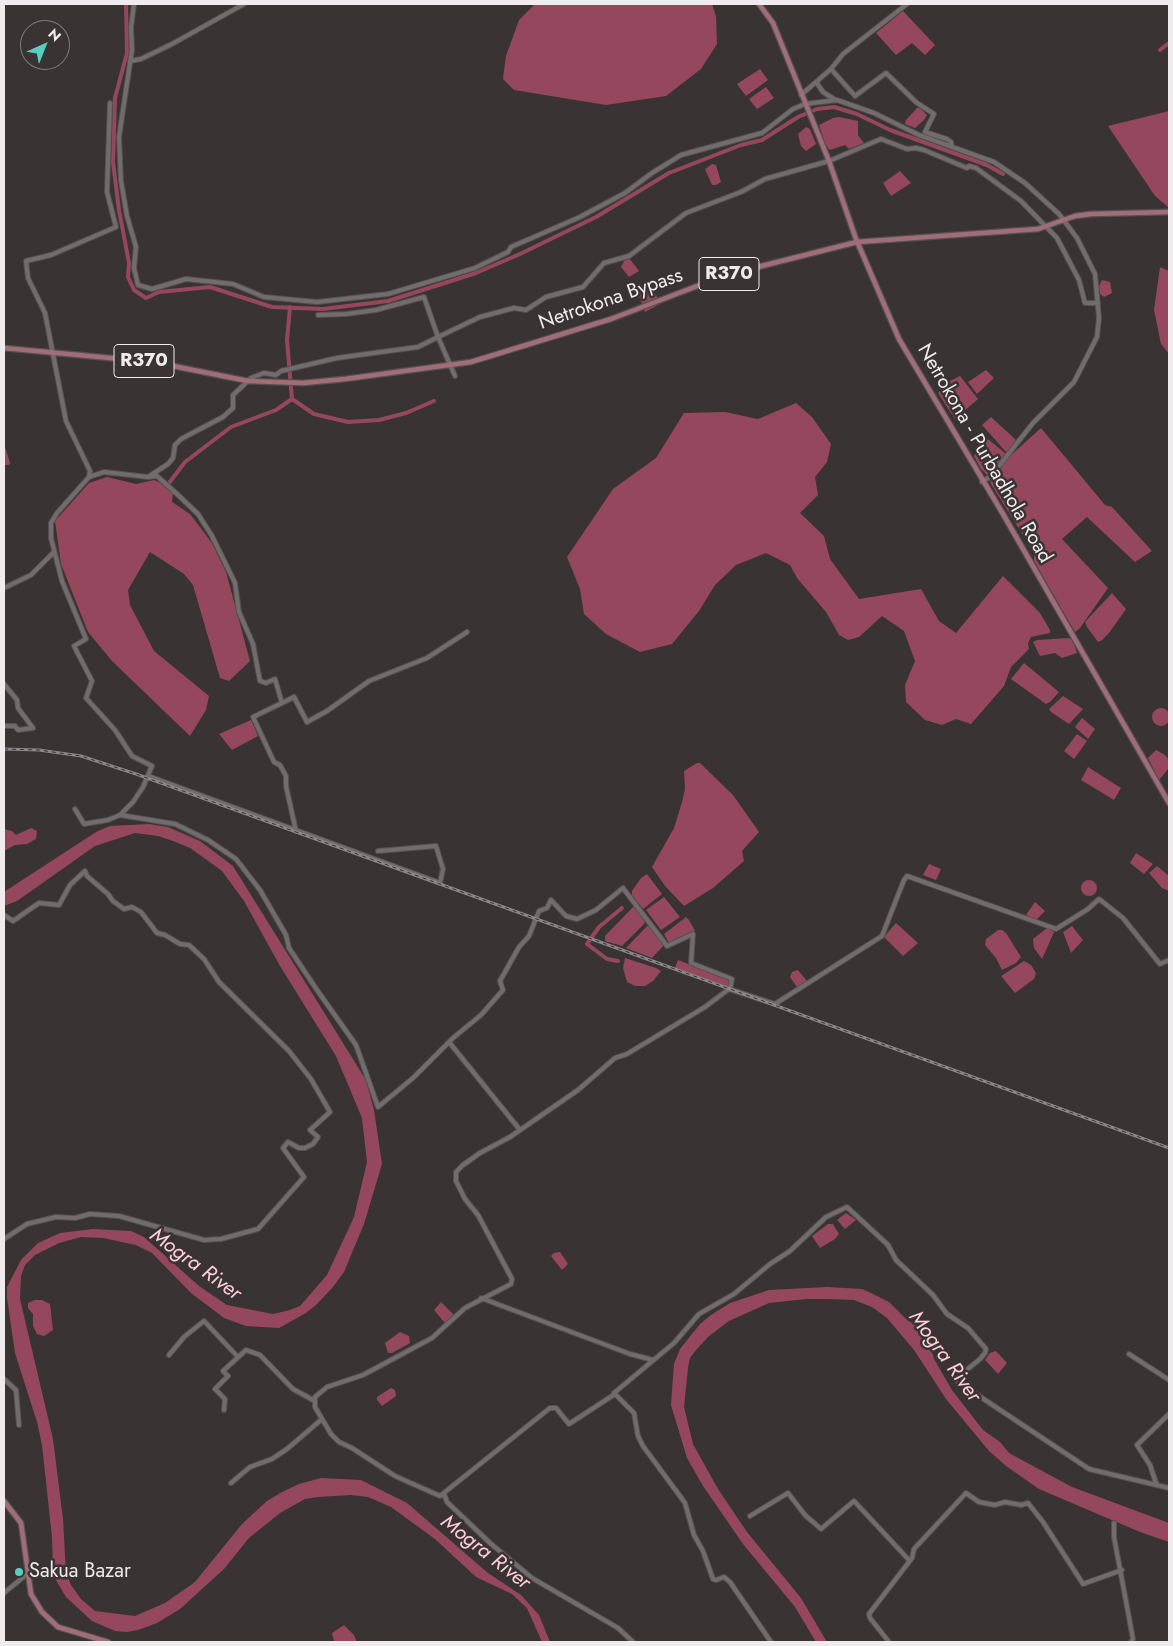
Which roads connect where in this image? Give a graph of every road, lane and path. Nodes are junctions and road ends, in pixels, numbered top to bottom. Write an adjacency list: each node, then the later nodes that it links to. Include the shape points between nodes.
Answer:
1 (134, 4): 5 (street)
2 (244, 4): 5 (street, via 172,44 141,59)
3 (759, 4): 8 (main road, Netrokona - Purbadhola Road, via 774,23)
4 (907, 4): 6 (street, via 843,54)
5 (130, 60): 13 (street)
6 (831, 69): 7 (street); 14 (street, via 855,96 886,73 912,99 934,114 925,132 947,139)
7 (816, 82): 8 (street); 9 (street, via 823,92)
8 (801, 95): 11 (main road, Netrokona - Purbadhola Road)
9 (837, 100): 11 (street); 14 (street)
10 (110, 103): 12 (street)
11 (805, 105): 13 (street, via 762,133 681,156 580,218 511,247 508,252 475,268 388,294 317,302 264,297 233,284 186,279 152,289 138,285 134,268 136,247 120,181); 15 (main road, Netrokona - Purbadhola Road)
12 (108, 141): 13 (street); 22 (street, via 107,192 116,226 51,255 26,261 28,278 44,313)
13 (119, 141)
14 (952, 147): 18 (street, via 994,162 1025,183 1059,214 1078,238 1095,274)
15 (829, 162): 17 (main road, Netrokona - Purbadhola Road); 18 (street, via 881,139 907,150 916,148 967,168 976,168 1047,225 1069,258 1085,303); 20 (street, via 765,179 686,213 629,256 604,263 579,289 546,297 526,310 514,308 480,317)
16 (1169, 212): 17 (main road, Netrokona Bypass / R370, via 1091,214 1038,229)
17 (857, 242): 24 (main road, Netrokona Bypass / R370, via 726,275 611,319 471,362 298,383); 27 (main road, Netrokona - Purbadhola Road, via 899,340)
18 (1098, 303): 27 (street, via 1097,337 1074,382 1032,423 991,476)
19 (318, 315): 20 (street, via 376,310 424,297)
20 (438, 337): 23 (street); 24 (street, via 418,347 337,358 295,367 276,375 264,373)
21 (4, 348): 22 (main road, R370)
22 (53, 351): 24 (main road, R370, via 153,362); 25 (street, via 66,421 90,471)
23 (455, 376)
24 (248, 381): 26 (street, via 233,395 233,408 223,418 182,439 168,464)
25 (89, 477): 26 (street, via 104,472); 28 (street, via 51,523)
26 (148, 477): 32 (street, via 157,476 178,494 198,514 212,536 234,583 240,612 253,644 260,681 266,683 275,679)
27 (982, 482): 35 (main road, Netrokona - Purbadhola Road)
28 (54, 552): 29 (street, via 31,575); 34 (street, via 86,639 74,646 92,682 86,698 115,730 132,756 152,766)
29 (4, 588)
30 (467, 632): 32 (street, via 427,658 368,681 307,722 294,697)
31 (4, 684): 33 (street, via 33,728 18,730 15,726)
32 (282, 703): 38 (street, via 253,717 274,762 280,765 286,776)
33 (4, 726)
34 (148, 776): 37 (street, via 133,802); 38 (street)
35 (1169, 803)
36 (75, 809): 37 (street, via 84,824)
37 (120, 815): 43 (street, via 175,824 208,840 236,859 260,890 286,935 289,948 356,1045 378,1106 413,1078)
38 (296, 831): 39 (street, via 440,883 443,868 436,846)
39 (378, 851)
40 (4, 915): 45 (street, via 13,921 39,903 59,905 70,885 86,871 87,876 113,902 124,909 132,907 141,912 156,933 189,945 204,959 219,982 288,1052 330,1112 310,1130 318,1137 313,1144 299,1148 288,1142 283,1148 304,1177 258,1229 204,1240 119,1216 90,1214 27,1224)
41 (1169, 960): 42 (street, via 1160,964 1123,918 1099,899 1056,929 910,875 904,880 883,935 776,1003)
42 (730, 989): 43 (street, via 732,980 691,963 692,934 667,946 623,888 596,910 577,919 566,916 552,900 549,906 538,912 529,936 500,981 503,990 481,1015); 44 (street, via 714,1002 615,1058 578,1090)
43 (449, 1042): 44 (street)
44 (520, 1130): 46 (street, via 480,1153 456,1172 456,1181 465,1200 478,1215 512,1281)
45 (4, 1239)
46 (481, 1298): 50 (street); 54 (street, via 432,1338 363,1375 327,1387)
47 (1129, 1354): 52 (street)
48 (169, 1355): 49 (street, via 204,1321)
49 (238, 1357): 54 (street, via 246,1350 260,1355 293,1389); 55 (street, via 223,1371 228,1376 215,1389 226,1399)
50 (653, 1360): 53 (street); 60 (street, via 674,1343 699,1314 734,1294 790,1251 826,1217 847,1207 888,1245 896,1260 933,1295 947,1314 968,1328 986,1349 980,1359 958,1377 958,1382 1082,1465)
51 (4, 1379): 58 (street, via 16,1390)
52 (1169, 1380)
53 (614, 1394): 62 (street, via 569,1424 556,1408 550,1408); 72 (street, via 634,1414 643,1446 685,1503 694,1535 713,1579 724,1577 730,1582)
54 (313, 1400): 57 (street)
55 (224, 1410)
56 (1169, 1414): 60 (street, via 1137,1445 1150,1465)
57 (322, 1419): 59 (street, via 272,1460 250,1467); 62 (street, via 339,1442 395,1476 437,1496)
58 (19, 1425)
59 (231, 1483)
60 (1156, 1483): 61 (street)
61 (1169, 1488)
62 (444, 1494): 71 (street, via 447,1502 532,1578 612,1624)
63 (4, 1501): 68 (main road, via 20,1523)
64 (750, 1516): 66 (street, via 788,1493 821,1529 854,1501)
65 (1114, 1522): 67 (street)
66 (909, 1560): 67 (street, via 923,1537 967,1493 979,1502 1030,1505 1083,1584); 73 (street, via 868,1616)
67 (1122, 1570): 74 (street)
68 (27, 1574): 69 (street); 70 (main road, via 36,1603 58,1627)
69 (4, 1594)
70 (105, 1642)
71 (633, 1642)
72 (771, 1642)
73 (889, 1642)
74 (1131, 1642)

